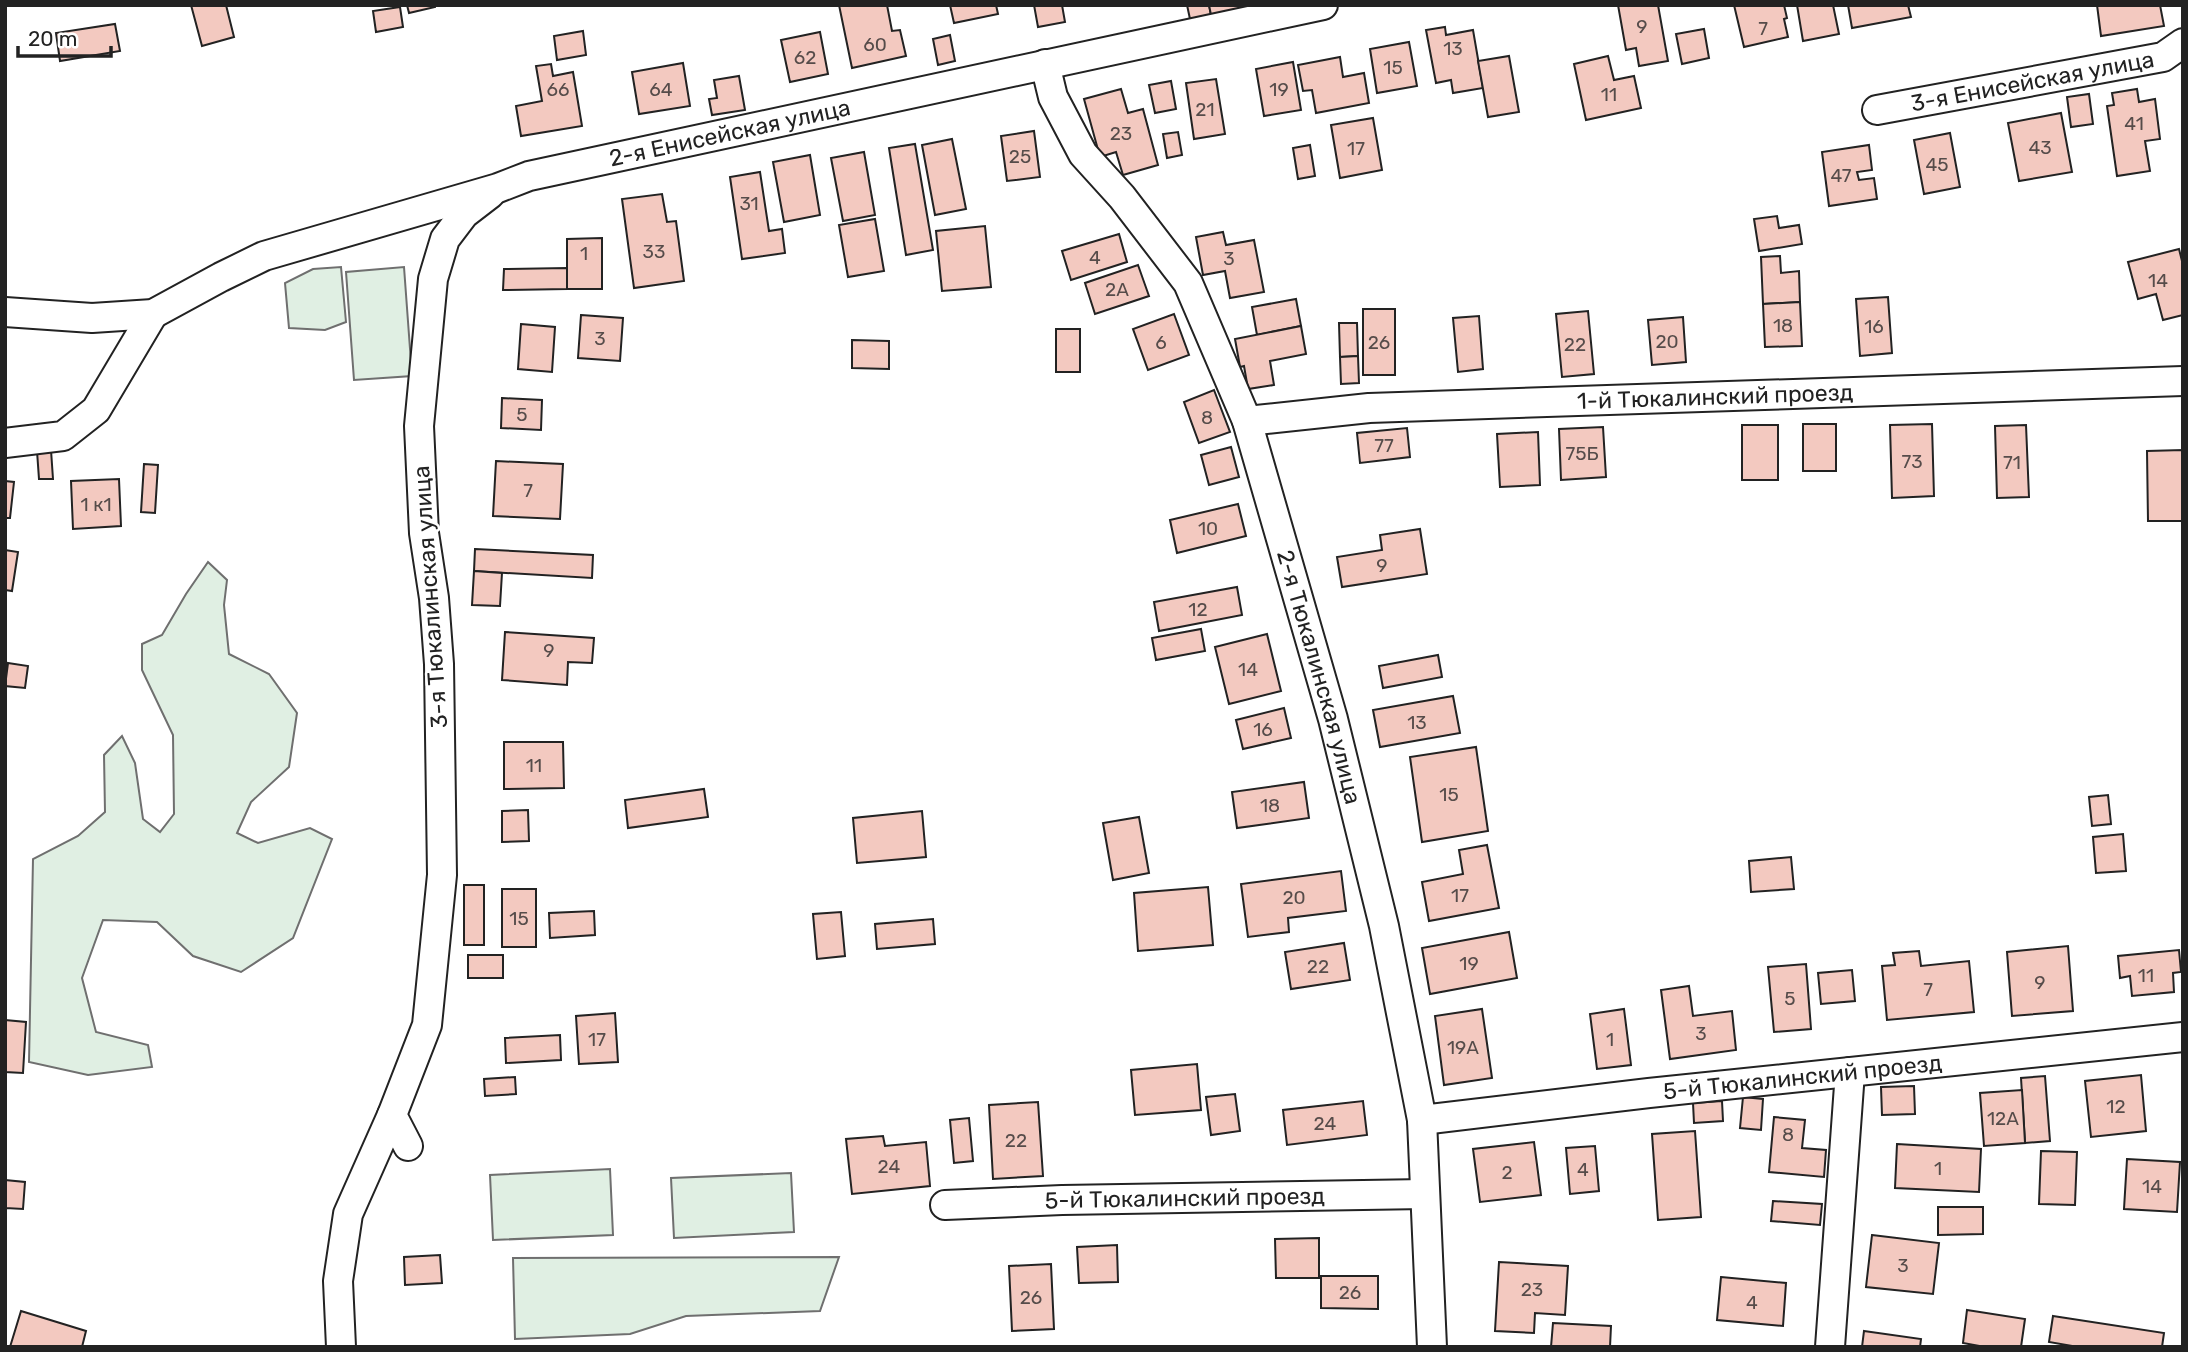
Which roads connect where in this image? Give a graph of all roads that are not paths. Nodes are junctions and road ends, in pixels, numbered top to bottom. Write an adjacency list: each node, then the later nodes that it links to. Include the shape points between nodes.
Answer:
1 (1322, 5): 3 (street, 2-я Енисейская улица)
2 (2183, 43): 4 (street, 3-я Енисейская улица, via 2163,57)
3 (1045, 64): 5 (street, 2-я Енисейская улица, via 570,166); 9 (street, 2-я Тюкалинская улица, via 1054,97 1083,154 1188,283)
4 (1877, 110)
5 (498, 188): 7 (street, 2-я Енисейская улица, via 264,256); 13 (street, 3-я Тюкалинская улица, via 464,214 445,239 433,279 419,426 424,533 439,664 442,875 427,1025)
6 (5, 312): 7 (street, 2-я Енисейская улица, via 92,318)
7 (153, 314): 10 (street, via 96,410 63,436)
8 (2183, 381): 9 (street, 1-й Тюкалинский проезд, via 1369,408)
9 (1247, 421): 14 (street, 2-я Тюкалинская улица, via 1339,745 1384,926)
10 (5, 443)
11 (2183, 1037): 12 (street, 5-й Тюкалинский проезд)
12 (1850, 1072): 14 (street, 5-й Тюкалинский проезд); 20 (street)
13 (391, 1115): 15 (street); 18 (street, 3-я Тюкалинская улица, via 348,1214 338,1281)
14 (1422, 1120): 16 (street, 2-я Тюкалинская улица)
15 (408, 1146)
16 (1424, 1194): 17 (street, 5-й Тюкалинский проезд); 19 (street, 2-я Тюкалинская улица)
17 (945, 1205)
18 (341, 1347)
19 (1432, 1347)
20 (1830, 1347)

